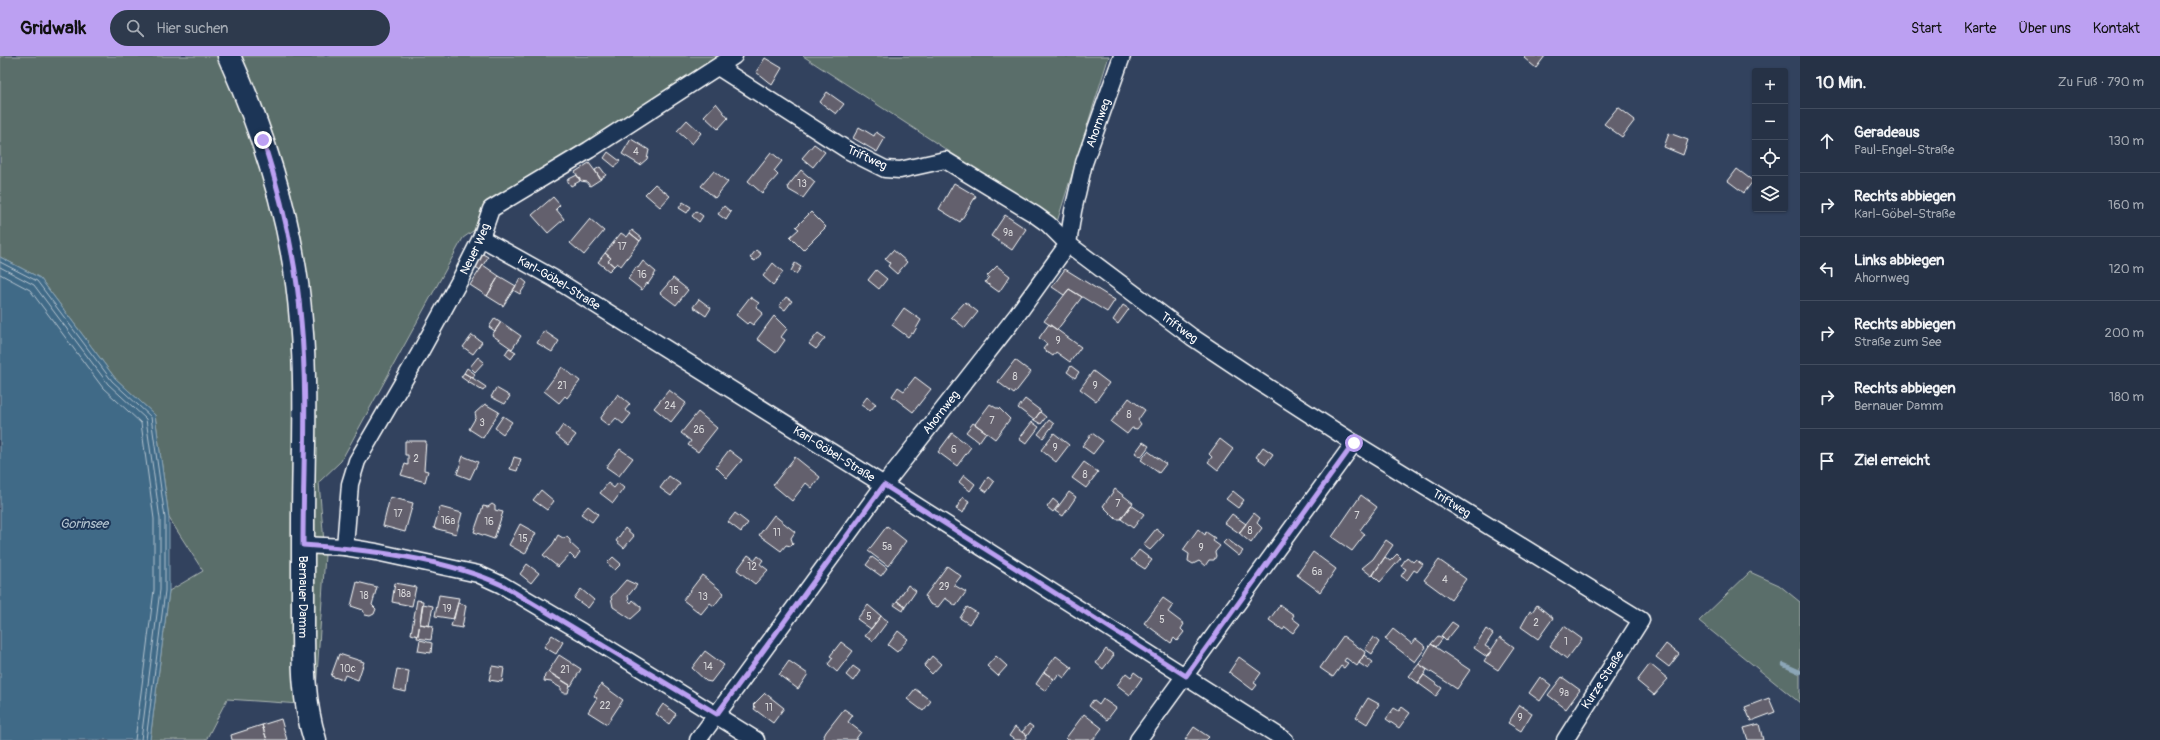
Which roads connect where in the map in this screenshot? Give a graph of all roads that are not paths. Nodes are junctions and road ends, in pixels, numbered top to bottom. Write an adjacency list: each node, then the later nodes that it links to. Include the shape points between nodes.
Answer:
1 (229, 56): 9 (main road, Bernauer Damm, via 263,140 282,202 294,259 302,338)
2 (734, 56): 4 (street, Neuer Weg)
3 (1122, 56): 6 (street, Ahornweg, via 1084,163)
4 (718, 67): 5 (street, Neuer Weg, via 491,209); 6 (street, Triftweg, via 849,151 885,169 900,170 945,160 1034,214)
5 (481, 238): 8 (street, Karl-Göbel-Straße, via 553,278); 10 (street, Neuer Weg, via 418,356 356,462 350,484)
6 (1068, 244): 7 (street, Triftweg, via 1192,337); 8 (street, Ahornweg, via 1017,315)
7 (1354, 443): 11 (street, Triftweg); 12 (street)
8 (884, 485): 12 (street, Karl-Göbel-Straße); 13 (street, Ahornweg)
9 (303, 545): 10 (street); 14 (main road, Bernauer Damm, via 305,689 307,710)
10 (345, 548): 13 (street, via 407,558 478,574 502,585)
11 (1642, 620): 19 (street, Kurze Straße)
12 (1186, 676): 17 (street); 18 (street, Karl-Göbel-Straße)
13 (717, 714): 15 (street, Ahornweg); 16 (street)
14 (315, 740)
15 (698, 740)
16 (756, 740)
17 (1138, 740)
18 (1285, 740)
19 (1565, 740)

